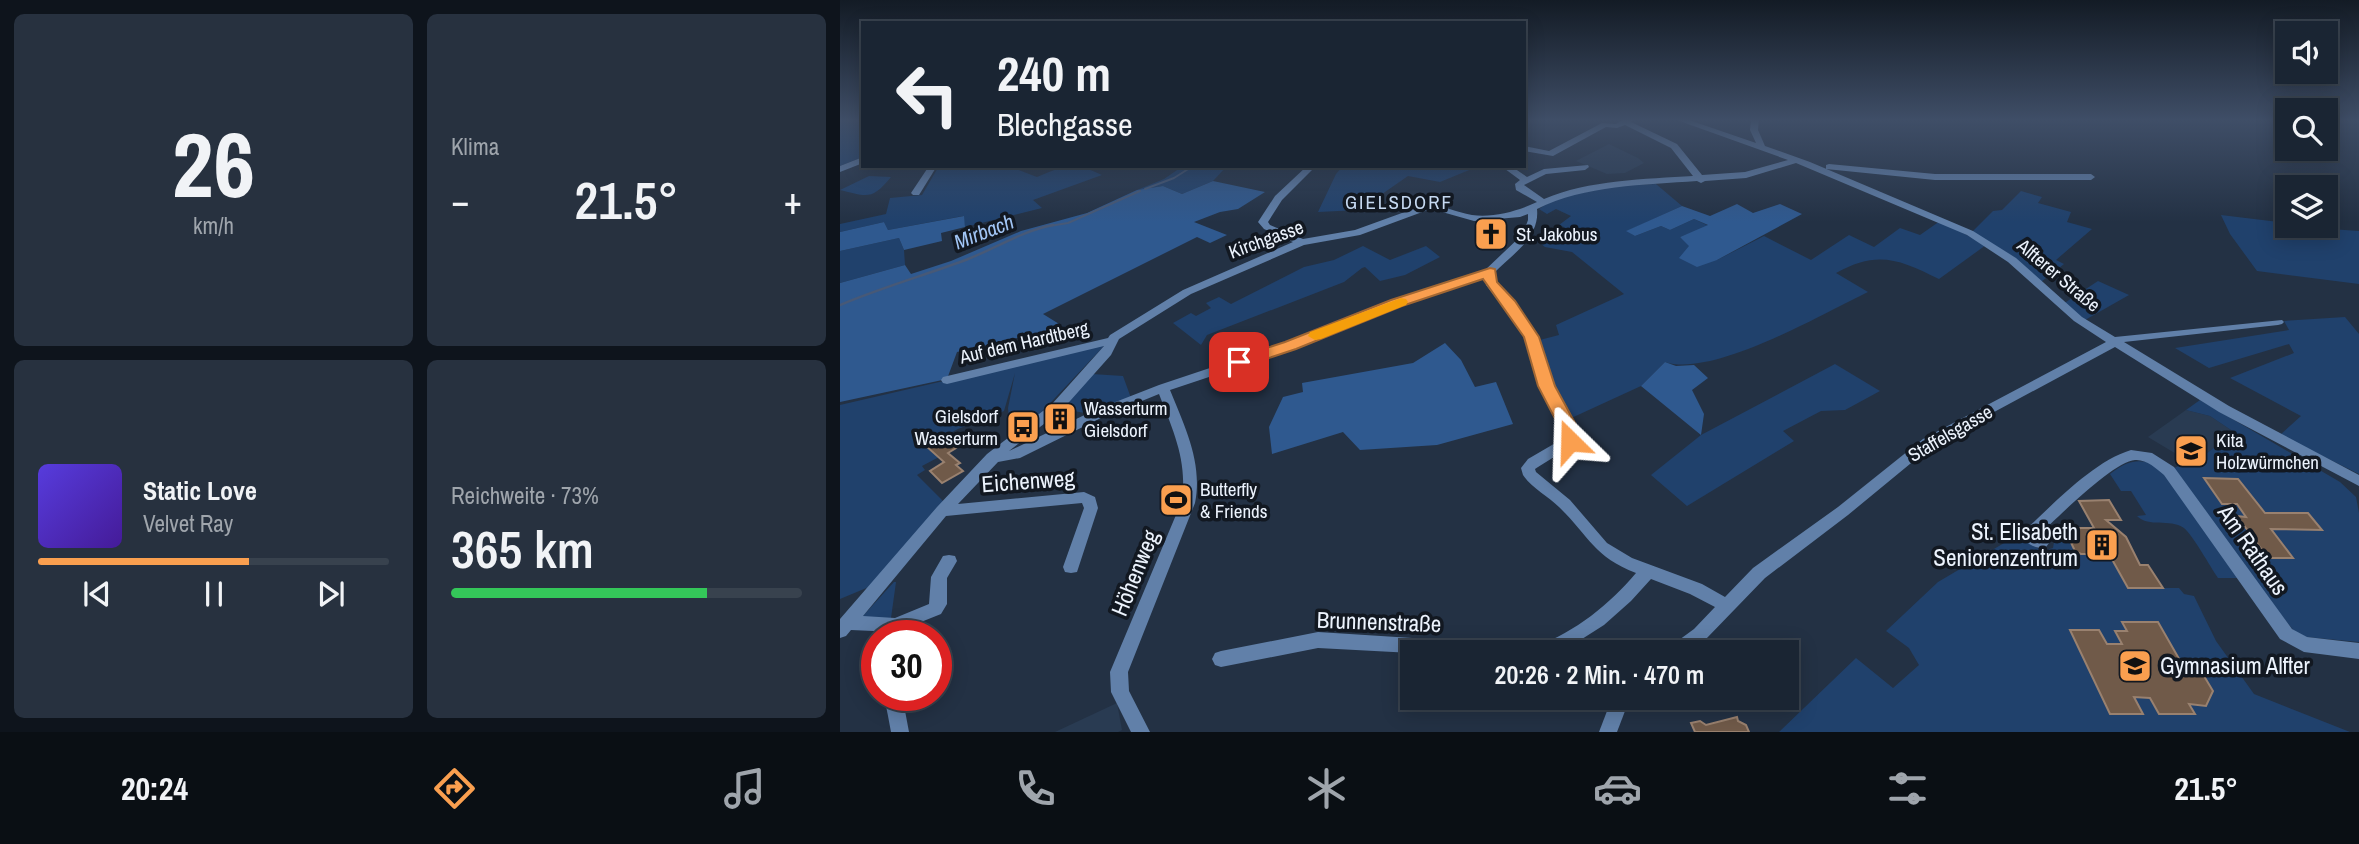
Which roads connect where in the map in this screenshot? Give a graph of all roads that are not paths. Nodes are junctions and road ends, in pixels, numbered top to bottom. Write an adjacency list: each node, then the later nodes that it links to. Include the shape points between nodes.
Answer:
1 (1546, 153): 4 (street)
2 (1680, 153): 14 (street)
3 (1777, 153): 6 (street, Alfterer Straße); 7 (street)
4 (1550, 154): 13 (street, via 1585,167)
5 (861, 161): 11 (street)
6 (1802, 162): 7 (street, Kirchgasse); 12 (street, via 1858,172 1935,177); 22 (street, Alfterer Straße, via 1993,246 2064,309)
7 (1775, 165): 14 (street, Kirchgasse, via 1751,174)
8 (932, 168): 15 (street)
9 (1310, 168): 18 (street, via 1278,198 1263,222)
10 (1508, 168): 13 (street)
11 (840, 169)
12 (2091, 177)
13 (1525, 179): 16 (street, via 1518,187)
14 (1701, 180): 16 (street, Kirchgasse, via 1634,183)
15 (916, 193)
16 (1543, 202): 17 (street, Kirchgasse)
17 (1532, 209): 18 (street, Kirchgasse, via 1474,218 1428,207 1357,233); 19 (street, via 1527,235)
18 (1302, 242): 21 (street, Kirchgasse, via 1187,292)
19 (1490, 272): 24 (street); 31 (street, via 1490,283 1531,337 1546,386 1572,434 1570,441 1533,463 1528,468 1530,475 1565,504 1602,547)
20 (2278, 322): 22 (street, Staffelsgasse, via 2150,334)
21 (1111, 341): 23 (street, Auf dem Hardtberg); 25 (street, Kirchgasse, via 1107,352 1057,407)
22 (2115, 342): 26 (street, Alfterer Straße, via 2224,409); 32 (street, Staffelsgasse, via 1928,442 1759,573)
23 (947, 380)
24 (1163, 388): 25 (street, via 1015,455); 43 (street, Höhenweg, via 1192,485 1119,672 1120,692)
25 (992, 458): 27 (street, Kirchgasse)
26 (2359, 481)
27 (942, 511): 30 (street, Eichenweg, via 1084,497 1091,509); 34 (street, Kirchgasse)
28 (2041, 543): 38 (street, Am Rathaus, via 2029,535 2123,456 2150,458 2169,471 2286,634 2304,644)
29 (949, 561): 33 (street, via 939,577 939,604)
30 (1071, 566)
31 (1647, 572): 32 (street); 35 (street, Brunnenstraße, via 1632,591)
32 (1726, 605): 36 (street, Staffelsgasse)
33 (908, 620)
34 (844, 627)
35 (1568, 640)
36 (1692, 640)
37 (1400, 645): 39 (street, Brunnenstraße, via 1318,640)
38 (2359, 651)
39 (1221, 659)
40 (1616, 710): 44 (street)
41 (896, 711): 42 (street)
42 (900, 732)
43 (1141, 732)
44 (1608, 732)

